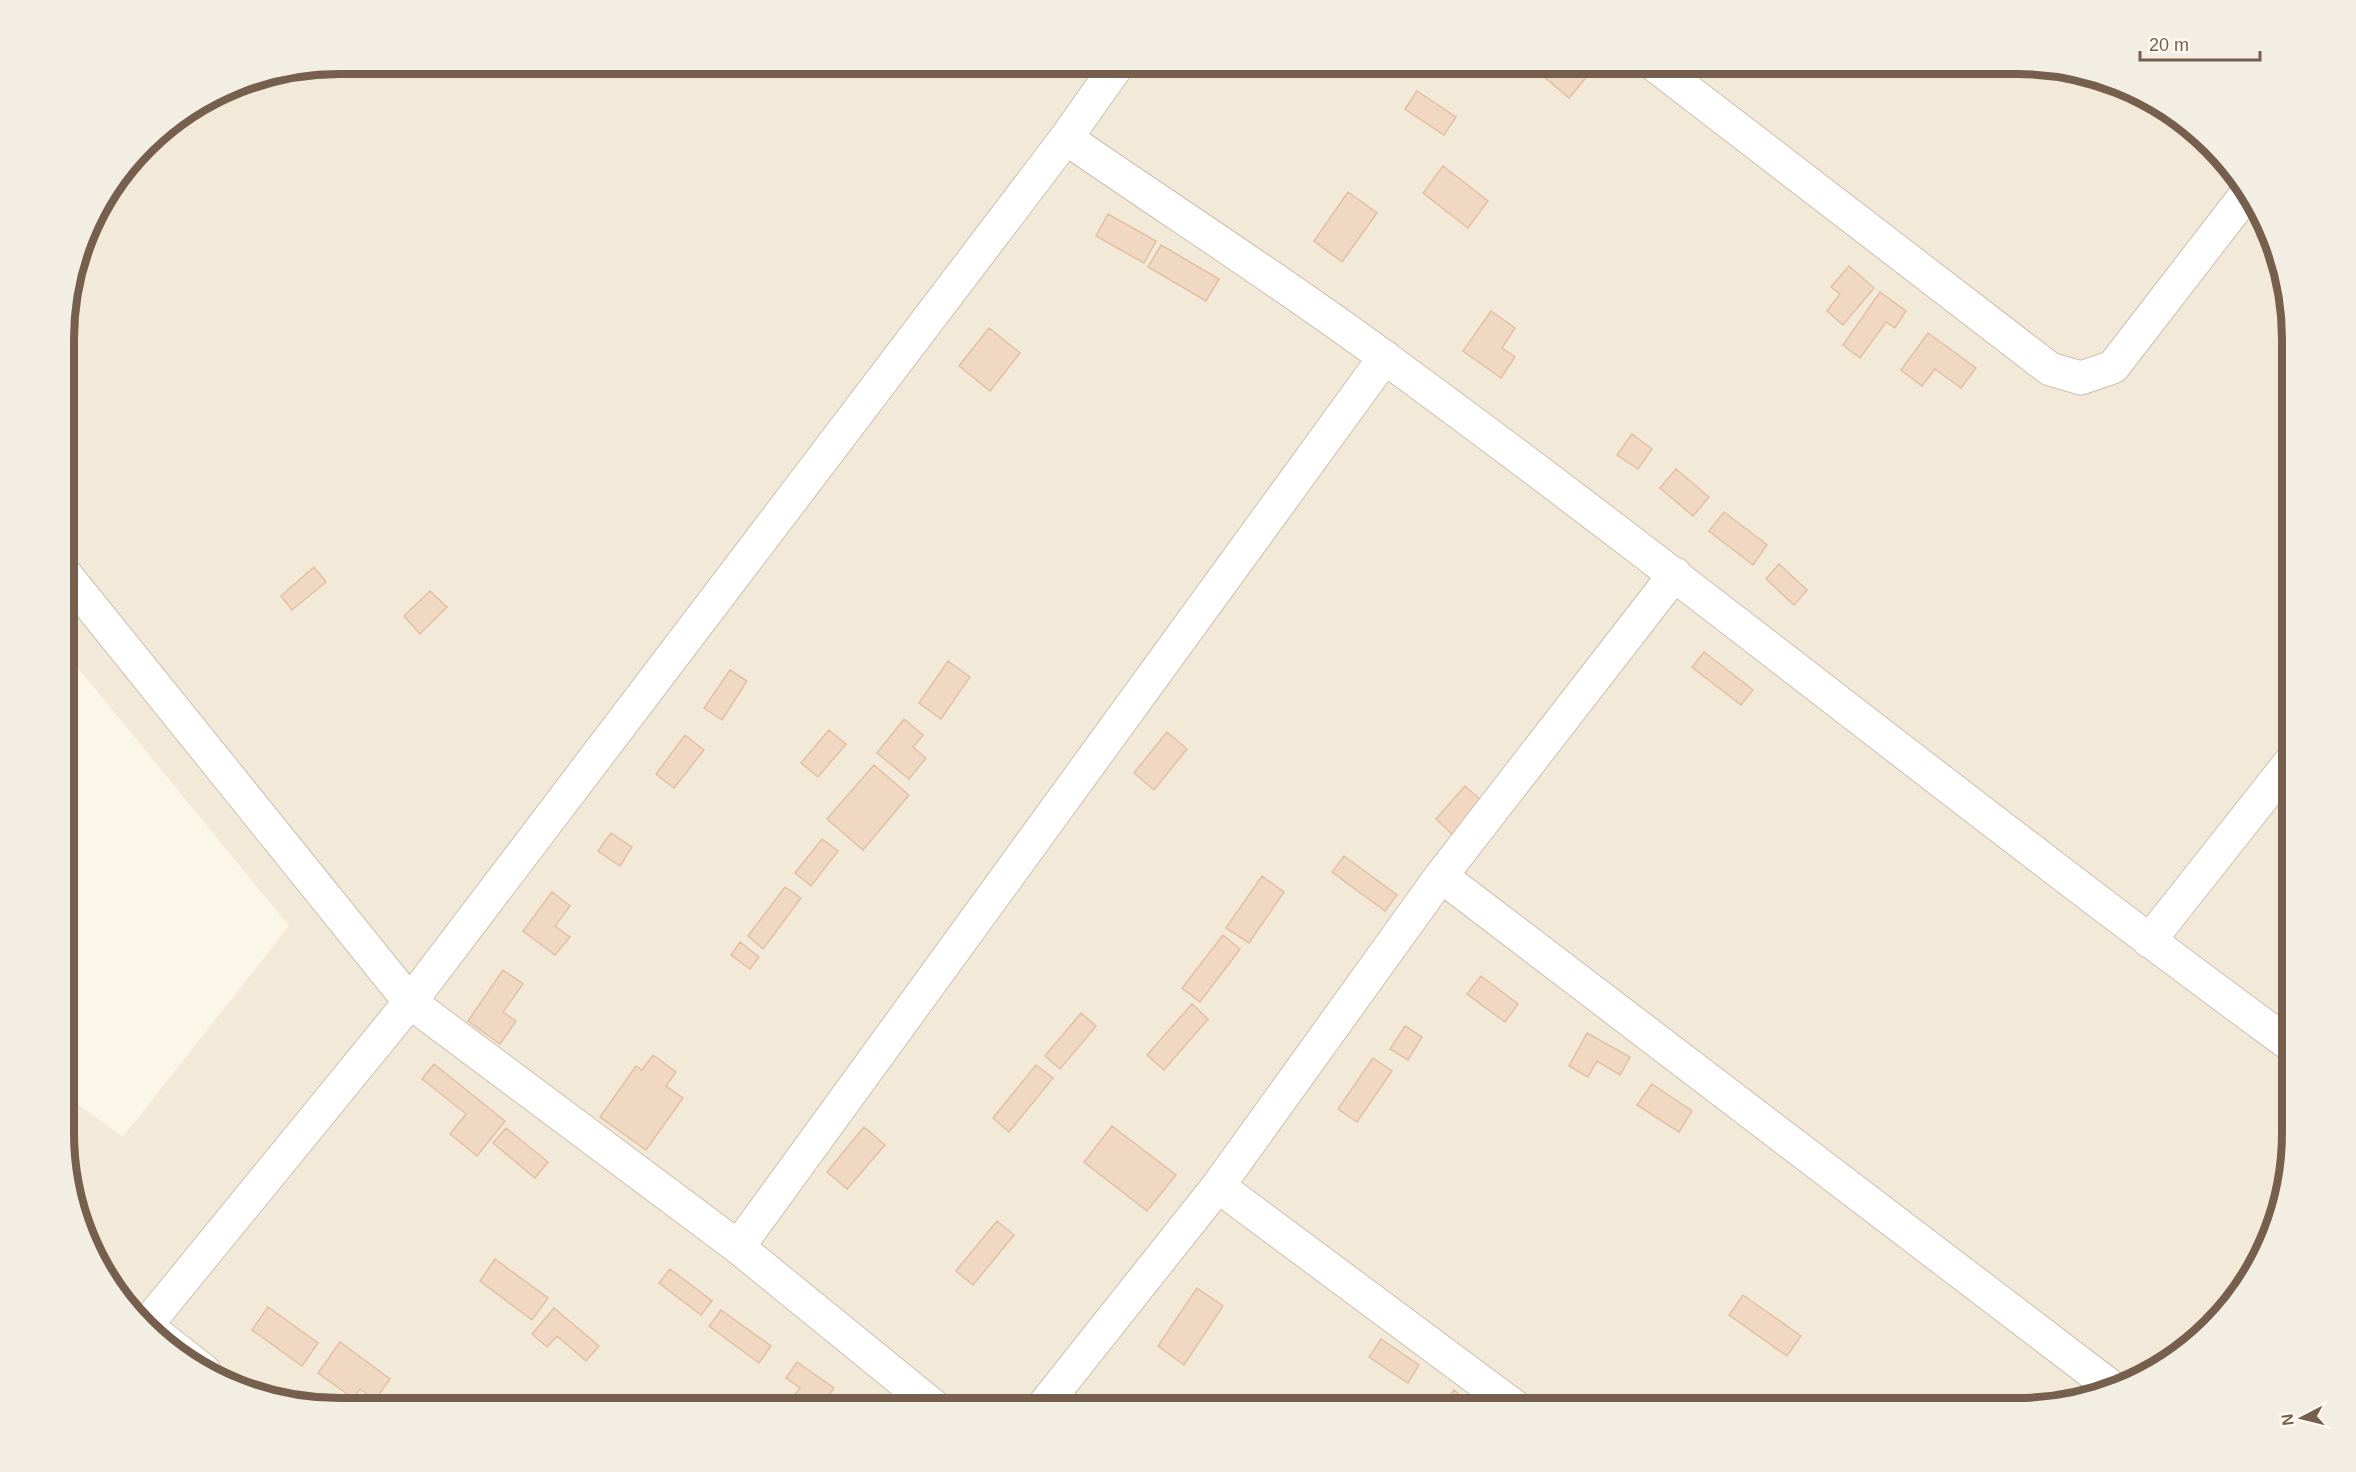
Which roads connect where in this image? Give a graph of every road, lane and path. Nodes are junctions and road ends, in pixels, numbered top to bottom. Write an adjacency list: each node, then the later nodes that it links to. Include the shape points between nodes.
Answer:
1 (1111, 74): 3 (street)
2 (1666, 74): 4 (street, via 2050,369 2081,378 2113,367)
3 (1066, 138): 5 (street); 11 (street)
4 (2243, 199)
5 (1385, 357): 6 (street); 14 (street)
6 (1675, 574): 9 (street); 10 (street)
7 (74, 585): 11 (street)
8 (2282, 773): 10 (street)
9 (1440, 876): 13 (street); 16 (street)
10 (2149, 941): 12 (street)
11 (410, 1002): 14 (street); 15 (street)
12 (2282, 1039)
13 (1218, 1186): 18 (street); 19 (street)
14 (738, 1247): 17 (street)
15 (150, 1320)
16 (2106, 1383)
17 (925, 1399)
18 (1049, 1399)
19 (1505, 1399)

